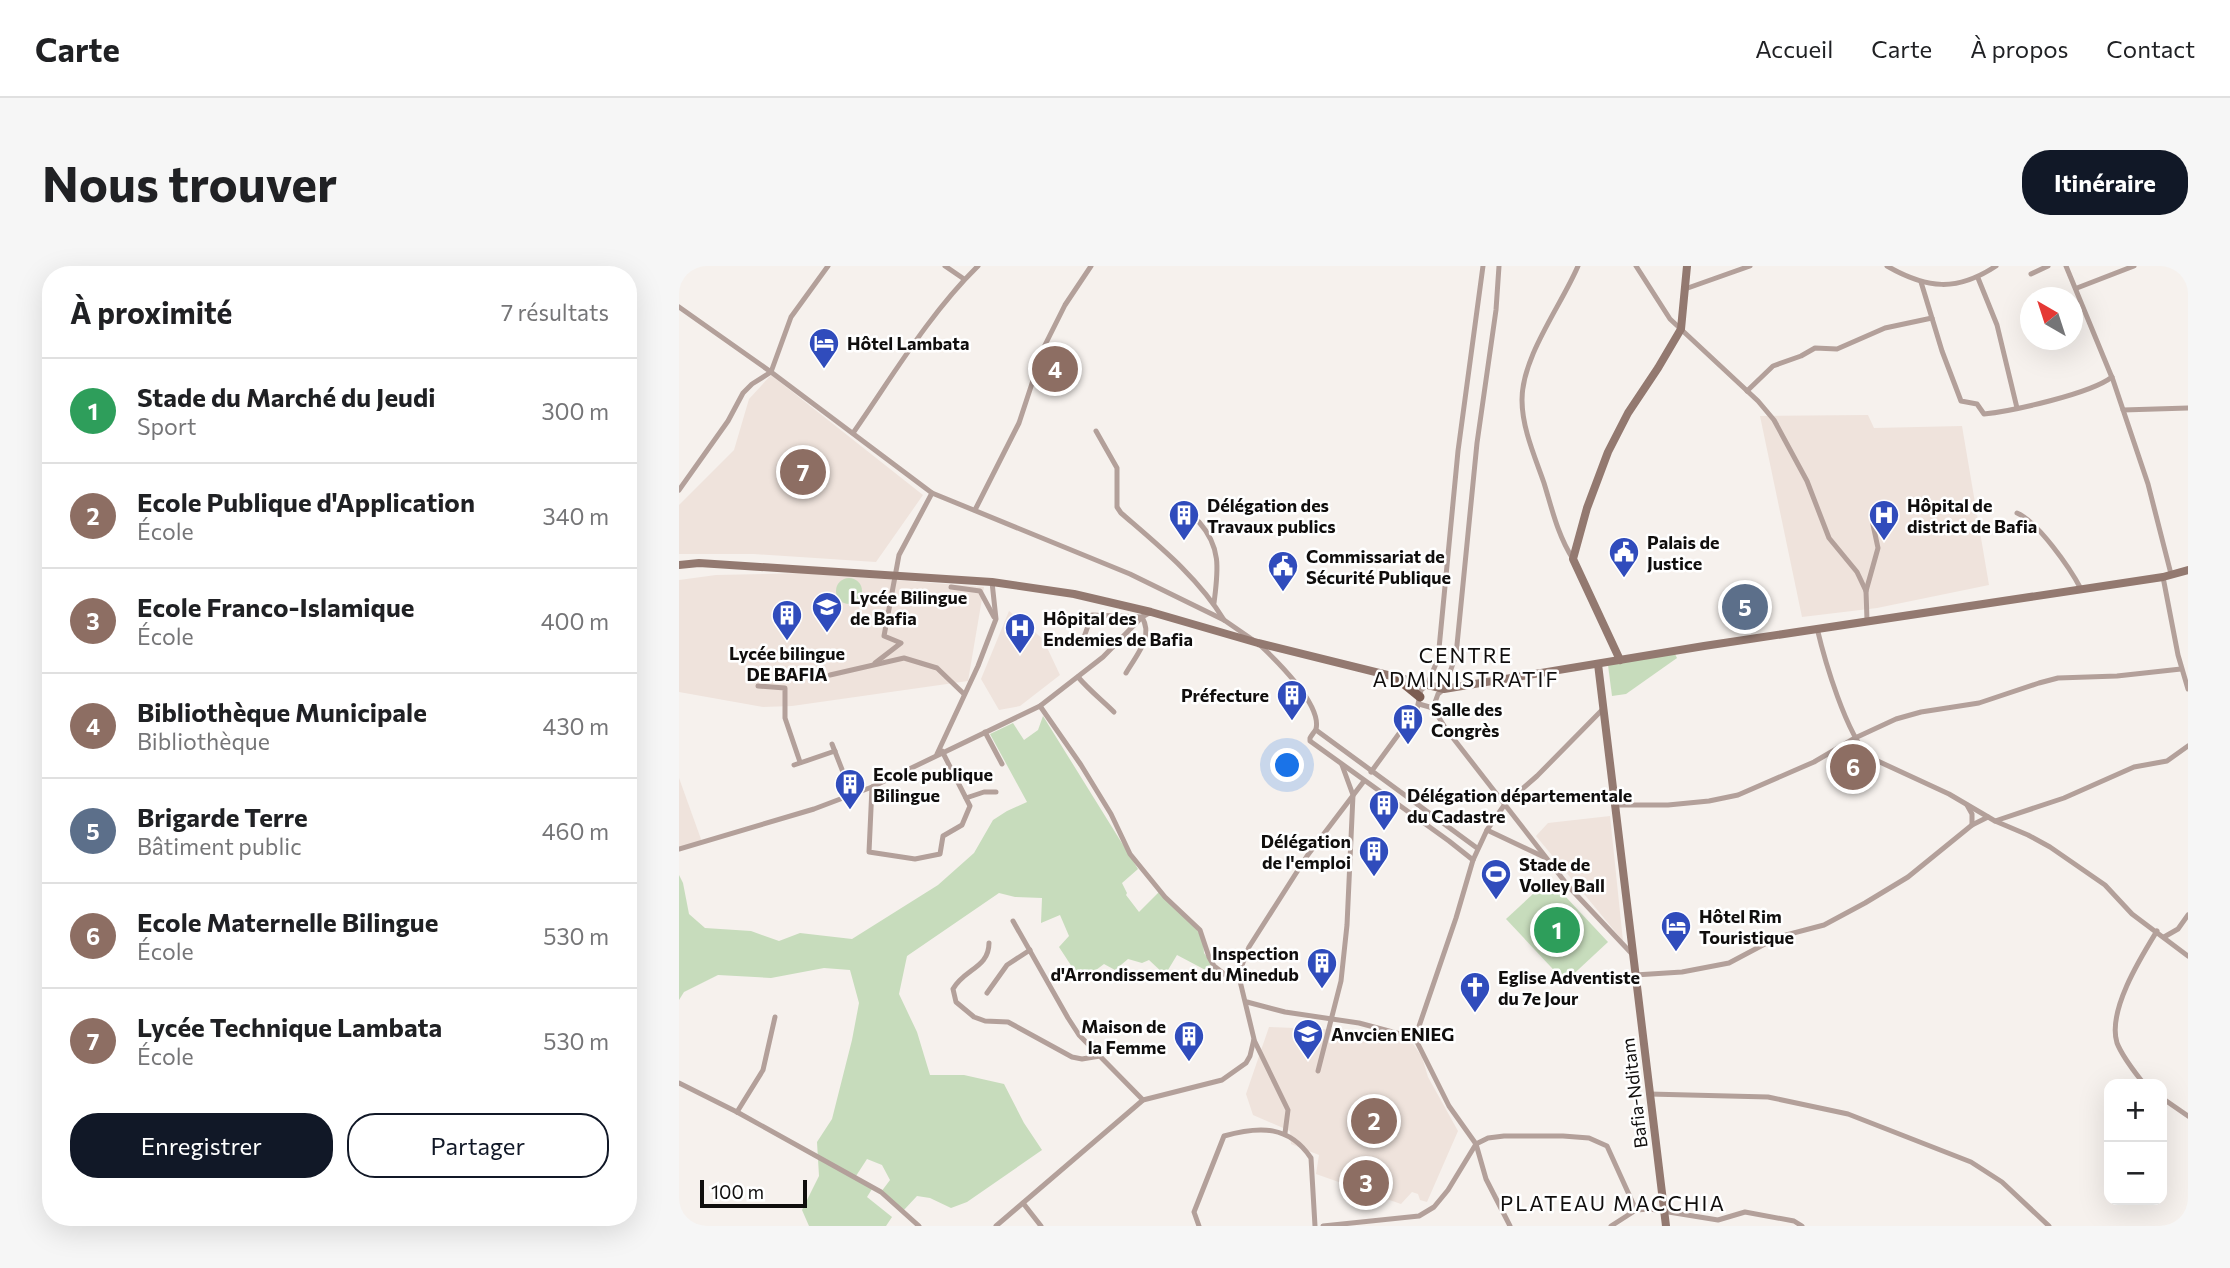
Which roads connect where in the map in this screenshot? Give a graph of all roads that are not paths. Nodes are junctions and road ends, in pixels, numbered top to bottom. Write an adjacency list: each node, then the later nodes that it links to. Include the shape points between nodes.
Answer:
1 (828, 266): 27 (street, via 791,317)
2 (945, 266): 18 (street)
3 (978, 266): 18 (street)
4 (1091, 266): 37 (street, via 1044,347 1019,423)
5 (1483, 266): 67 (street, via 1458,451 1438,659)
6 (1499, 266): 70 (street, via 1456,655)
7 (1578, 266): 41 (street, via 1526,373 1522,400 1524,420 1562,541)
8 (1636, 266): 26 (street, via 1663,310)
9 (1687, 266): 22 (main road)
10 (1750, 266): 22 (street)
11 (1887, 266): 19 (street)
12 (1996, 266): 17 (street)
13 (2048, 266): 16 (street)
14 (2066, 266): 20 (street)
15 (2134, 266): 21 (street)
16 (2031, 274)
17 (1978, 278): 19 (street, via 1948,284); 30 (street, via 1997,325)
18 (964, 279): 34 (street)
19 (1921, 282): 25 (street)
20 (2076, 287)
21 (2080, 287)
22 (1685, 289): 26 (main road)
23 (2083, 303): 28 (street)
24 (679, 307): 27 (street)
25 (1933, 318): 29 (street, via 1885,328 1840,348 1815,348 1773,366); 30 (street, via 1961,401 1977,404 1984,414)
26 (1681, 329): 29 (street); 41 (main road, via 1608,452)
27 (771, 372): 34 (street); 35 (street, via 743,393)
28 (2112, 377): 30 (street); 32 (street)
29 (1747, 391): 49 (street, via 1774,420 1807,481 1829,538)
30 (2017, 408)
31 (2188, 408): 32 (street)
32 (2123, 411): 44 (street, via 2148,484)
33 (1096, 431): 50 (street, via 1117,468 1121,513 1177,561)
34 (853, 433): 36 (street)
35 (679, 490)
36 (932, 493): 37 (street); 45 (street, via 899,555)
37 (975, 510): 54 (street, via 1130,574)
38 (2017, 513): 48 (street, via 2039,531)
39 (1872, 520): 49 (street, via 1878,548)
40 (1199, 522): 50 (street, via 1216,547)
41 (1573, 559): 59 (main road)
42 (679, 565): 45 (main road)
43 (2188, 570): 44 (main road)
44 (2167, 575): 48 (main road); 62 (street)
45 (894, 576): 46 (main road); 60 (street, via 884,636 901,643)
46 (992, 582): 51 (main road); 53 (street)
47 (951, 587): 53 (street, via 980,591)
48 (2081, 589): 55 (main road)
49 (1866, 591): 55 (street)
50 (1214, 603): 54 (street)
51 (1151, 612): 52 (street); 58 (main road)
52 (1142, 617): 57 (street, via 1092,615); 63 (street, via 1146,637); 65 (street)
53 (996, 619): 71 (street)
54 (1224, 620): 58 (street)
55 (1867, 620): 56 (main road)
56 (1817, 628): 59 (main road); 79 (street, via 1826,665)
57 (1084, 637)
58 (1258, 643): 66 (main road); 77 (street, via 1281,664 1308,701 1316,715)
59 (1620, 660): 61 (main road)
60 (875, 663): 64 (street); 71 (street, via 904,659 923,663 937,668)
61 (1598, 664): 70 (main road); 74 (main road, Bafia-Nditam)
62 (2181, 669): 69 (street); 79 (street, via 2059,678 1979,703 1896,719)
63 (1126, 673)
64 (830, 675)
65 (1078, 677): 73 (street); 76 (street)
66 (1398, 679): 67 (main road); 72 (main road)
67 (1427, 685): 70 (main road); 72 (street)
68 (758, 686): 88 (street, via 785,688 785,718 797,764 834,748)
69 (2188, 689)
70 (1444, 690): 75 (street)
71 (964, 694): 81 (street)
72 (1419, 701): 75 (street); 84 (street)
73 (1040, 706): 78 (street); 111 (street, via 1111,814 1130,855 1200,930 1214,966)
74 (1605, 707): 91 (street); 93 (main road, Bafia-Nditam)
75 (1433, 709): 91 (street)
76 (1114, 712)
77 (1316, 730): 83 (street, via 1310,741); 84 (street)
78 (985, 732): 81 (street); 82 (street)
79 (1856, 738): 92 (street, via 1878,763); 93 (street, via 1738,795 1709,802)
80 (2188, 746): 95 (street, via 2167,761 2134,767 2054,802)
81 (939, 752): 86 (street); 90 (street)
82 (1002, 764)
83 (1342, 765): 85 (street); 89 (street)
84 (1368, 770): 85 (street); 98 (street)
85 (1362, 779): 89 (street); 101 (street)
86 (872, 787): 88 (street); 90 (street, via 869,852 915,859 940,854 943,836 962,825 970,806)
87 (996, 792): 90 (street)
88 (852, 795): 99 (street)
89 (1353, 795): 111 (street, via 1249,947); 115 (street, via 1347,936)
90 (966, 798)
91 (1504, 804): 97 (street); 100 (street)
92 (1967, 804): 94 (street); 96 (street)
93 (1616, 805): 108 (main road, Bafia-Nditam)
94 (1988, 817): 95 (street); 96 (street)
95 (1995, 821): 104 (street, via 2039,841 2083,869)
96 (1972, 825): 110 (street, via 1908,877 1823,925 1778,937 1730,963)
97 (1487, 830): 98 (street); 100 (street)
98 (1477, 848): 101 (street)
99 (679, 849)
100 (1547, 859): 108 (street)
101 (1472, 860): 116 (street)
102 (2188, 915): 105 (street, via 2178,929)
103 (1013, 921): 107 (street)
104 (2157, 931): 105 (street); 120 (street, via 2128,981 2115,1033 2122,1053)
105 (2164, 937): 109 (street)
106 (989, 943): 118 (street, via 986,960 955,984 960,1006 979,1020 1008,1022 1072,1057)
107 (1030, 950): 112 (street, via 1007,965); 118 (street, via 1067,1018)
108 (1633, 955): 110 (main road, Bafia-Nditam)
109 (2188, 956)
110 (1635, 975): 122 (main road, Bafia-Nditam)
111 (1240, 981): 113 (street)
112 (987, 993)
113 (1247, 1002): 115 (street); 117 (street)
114 (775, 1017): 125 (street, via 763,1070)
115 (1333, 1019): 116 (street); 119 (street)
116 (1415, 1038): 128 (street, via 1449,1106)
117 (1254, 1039): 123 (street, via 1246,1063 1222,1080); 127 (street, via 1288,1110)
118 (1100, 1056): 123 (street)
119 (1318, 1071)
120 (2140, 1079)
121 (679, 1083): 125 (street)
122 (1650, 1094): 131 (main road, Bafia-Nditam); 144 (street, via 1768,1097 1848,1114 1971,1162 2002,1182)
123 (1143, 1100): 129 (street)
124 (2167, 1101): 126 (street)
125 (737, 1112): 133 (street, via 881,1192)
126 (2188, 1116)
127 (1286, 1133): 136 (street, via 1258,1128 1224,1136 1194,1213); 137 (street, via 1311,1158)
128 (1475, 1144): 130 (street, via 1504,1136 1588,1138 1612,1153); 138 (street, via 1448,1190 1427,1212); 139 (street, via 1486,1179)
129 (1023, 1203): 134 (street); 135 (street)
130 (1636, 1210): 131 (street); 140 (street)
131 (1663, 1211): 132 (street); 141 (main road, Bafia-Nditam)
132 (1718, 1220): 142 (street); 143 (street, via 1745,1212)
133 (919, 1226)
134 (996, 1226)
135 (1041, 1226)
136 (1199, 1226)
137 (1315, 1226)
138 (1323, 1226)
139 (1510, 1226)
140 (1611, 1226)
141 (1666, 1226)
142 (1723, 1226)
143 (1802, 1226)
144 (2049, 1226)

